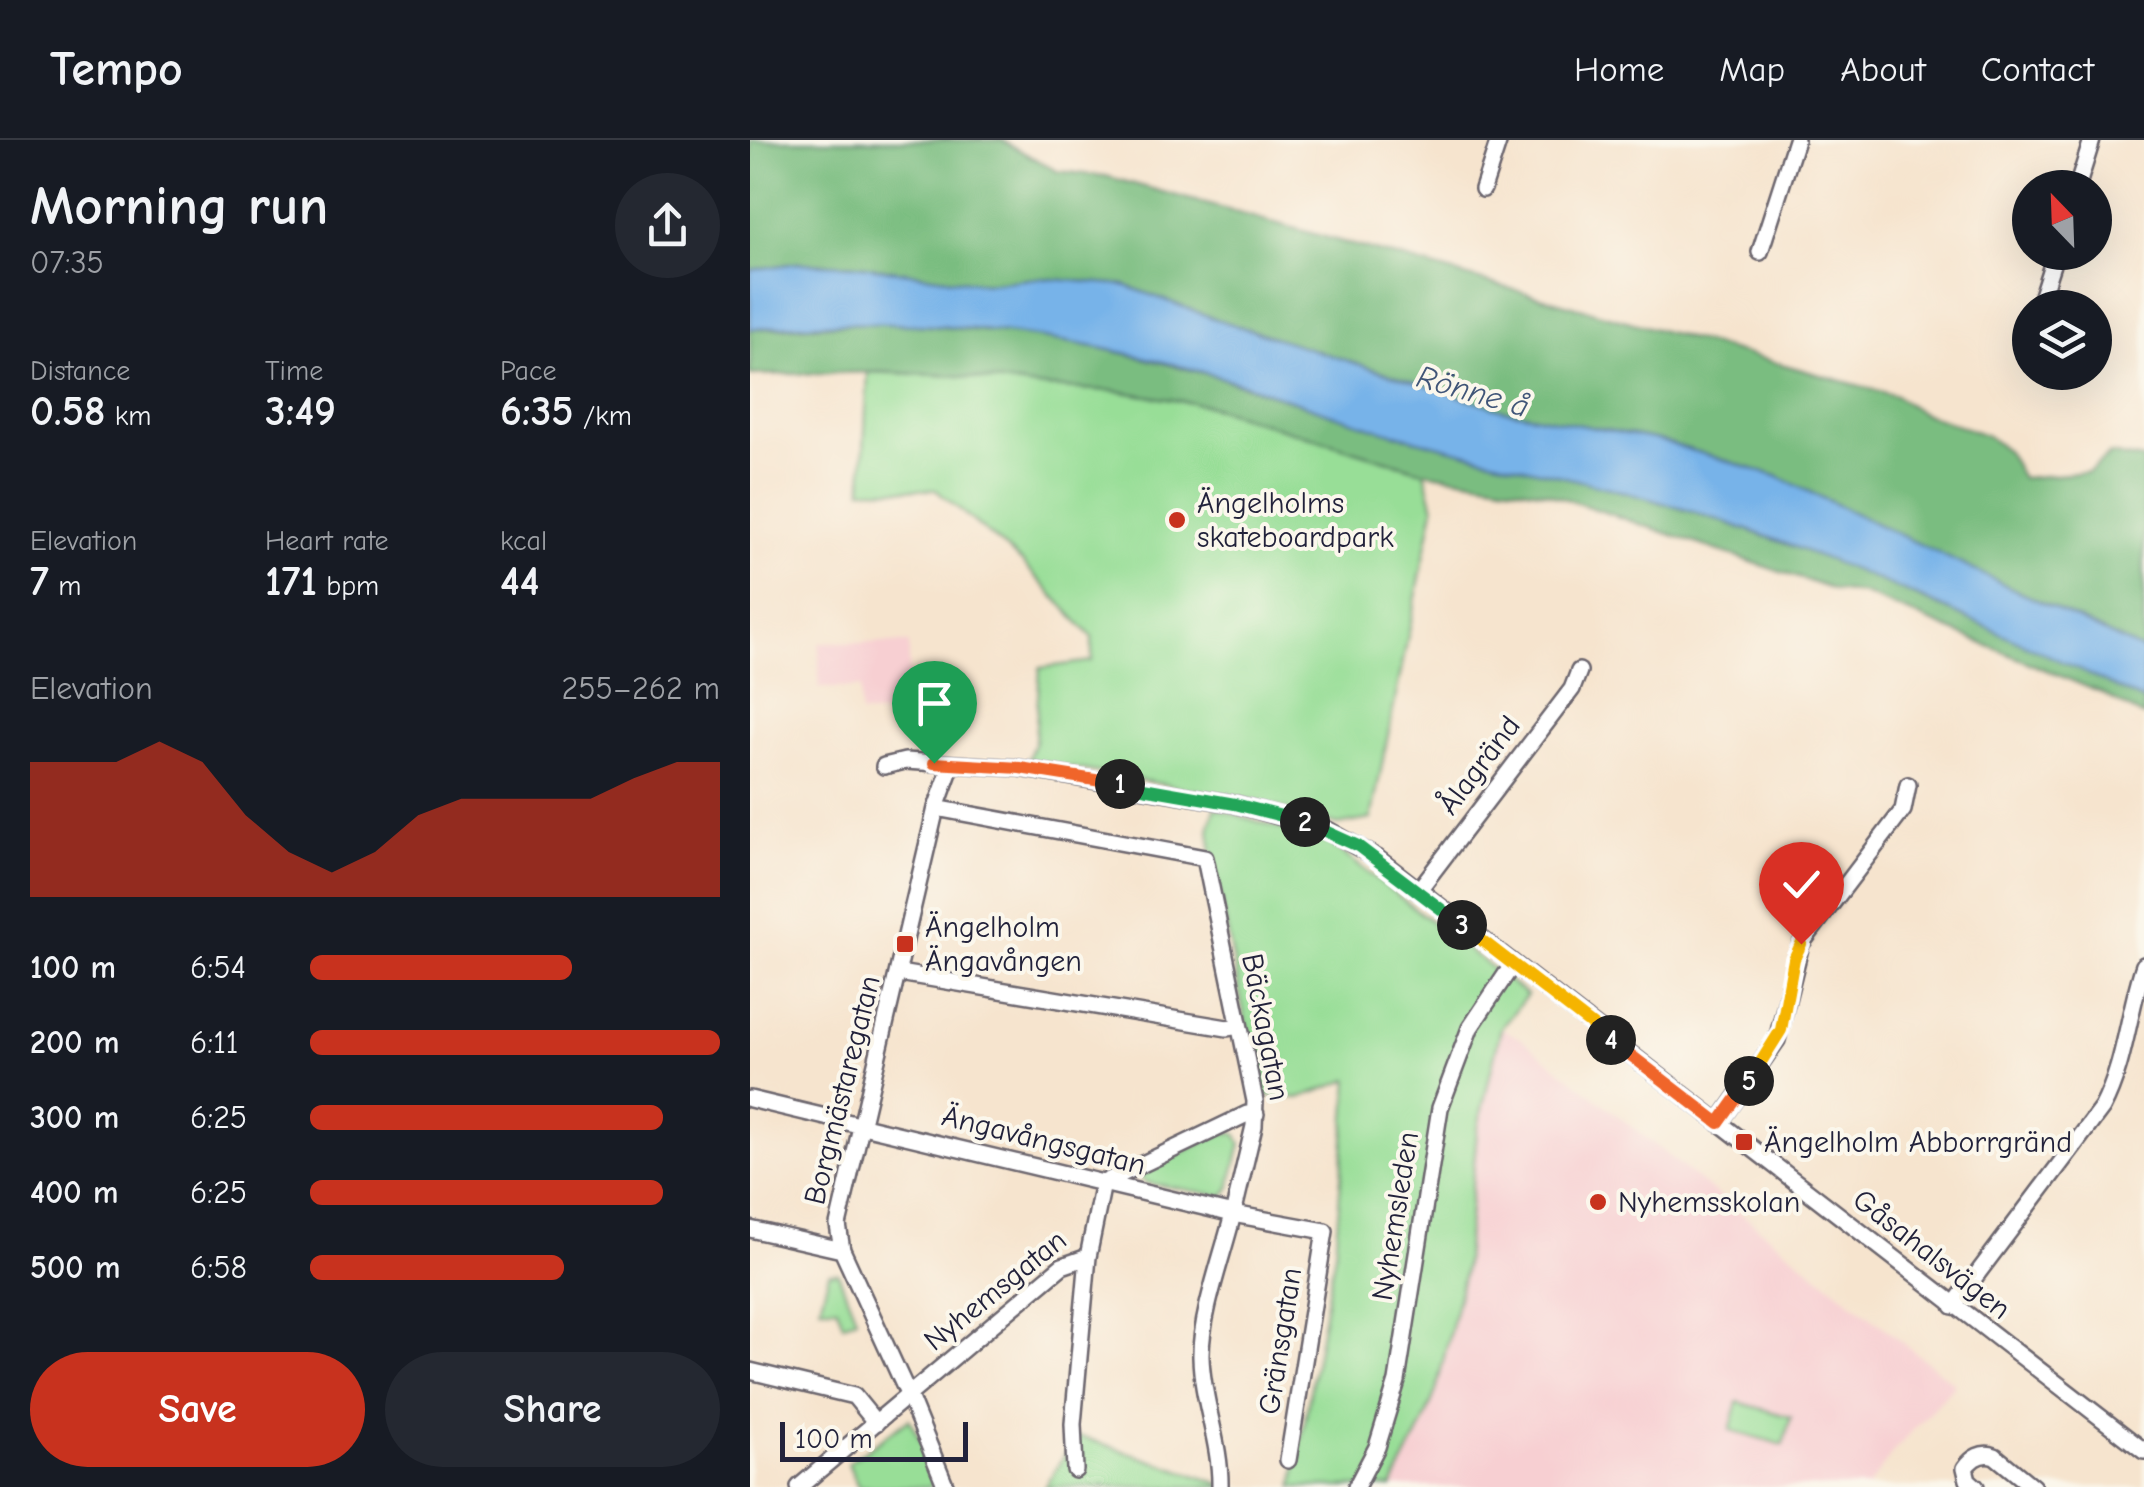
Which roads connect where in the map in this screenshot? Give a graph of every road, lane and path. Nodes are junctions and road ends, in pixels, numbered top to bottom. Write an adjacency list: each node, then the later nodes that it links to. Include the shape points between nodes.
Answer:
1 (1499, 140): 5 (street)
2 (1796, 140): 6 (street)
3 (2092, 140): 4 (street)
4 (2082, 170)
5 (1483, 189)
6 (1760, 252)
7 (1580, 670): 12 (street, Ålagränd)
8 (952, 764): 9 (street, Gåsahalsvägen); 11 (street, Borgmästaregatan); 12 (street, Gåsahalsvägen, via 1020,768 1305,822 1343,837)
9 (884, 766)
10 (1908, 786): 19 (street, via 1904,810 1801,944 1777,1040)
11 (936, 808): 15 (street, Borgmästaregatan); 16 (street, Bäckagatan, via 1206,858)
12 (1418, 891): 13 (street, Gåsahalsvägen)
13 (1513, 964): 19 (street, Gåsahalsvägen); 37 (street, Nyhemsleden, via 1470,1028 1440,1108 1398,1381)
14 (2144, 965): 27 (street, via 2102,1108)
15 (899, 974): 16 (street); 20 (street, Borgmästaregatan)
16 (1238, 1026): 18 (street, Bäckagatan)
17 (750, 1099): 20 (street, Ängavångsgatan)
18 (1256, 1114): 21 (street); 22 (street, Bäckagatan)
19 (1719, 1123): 27 (street, Gåsahalsvägen)
20 (863, 1124): 21 (street, Ängavångsgatan); 25 (street, Borgmästaregatan, via 838,1226)
21 (1102, 1183): 22 (street, Ängavångsgatan); 26 (street, Nyhemsgatan)
22 (1234, 1210): 24 (street, Ängavångsgatan); 36 (street, Bäckagatan, via 1201,1348)
23 (750, 1229): 25 (street)
24 (1325, 1231): 32 (street, Gränsgatan)
25 (842, 1250): 29 (street, Borgmästaregatan)
26 (1088, 1257): 29 (street, Nyhemsgatan, via 1062,1266); 33 (street)
27 (1953, 1306): 31 (street, Gåsahalsvägen)
28 (750, 1371): 30 (street, via 854,1396)
29 (909, 1396): 30 (street, Nyhemsgatan); 35 (street, Borgmästaregatan)
30 (876, 1423): 34 (street, Nyhemsgatan)
31 (2144, 1452)
32 (1288, 1460)
33 (1075, 1470)
34 (799, 1487)
35 (946, 1487)
36 (1220, 1487)
37 (1356, 1487)
38 (1976, 1487): 39 (street, via 1965,1468 1988,1454)
39 (2032, 1487)

